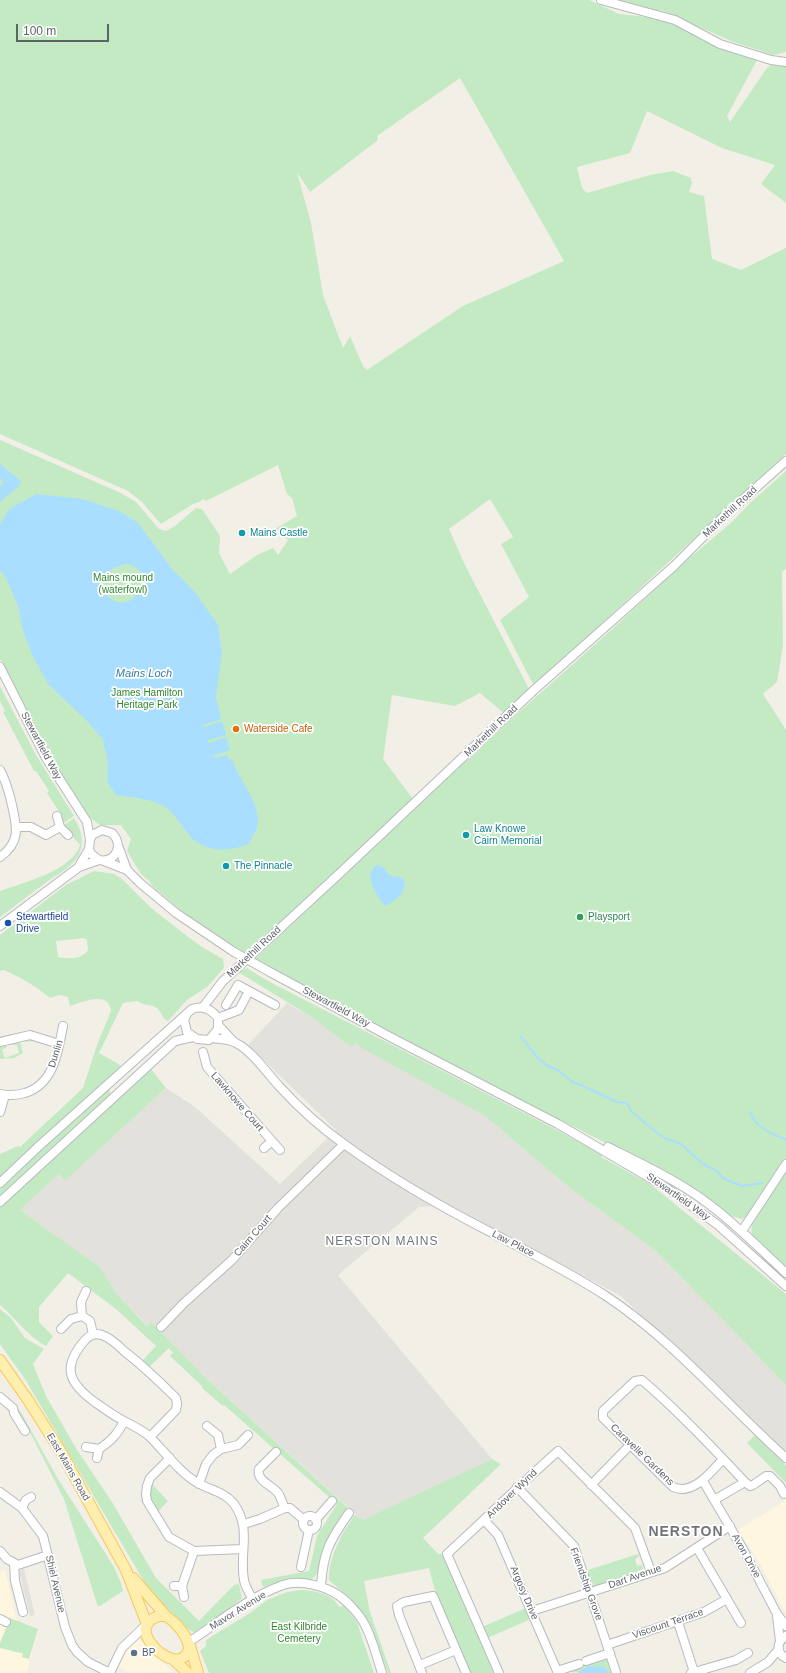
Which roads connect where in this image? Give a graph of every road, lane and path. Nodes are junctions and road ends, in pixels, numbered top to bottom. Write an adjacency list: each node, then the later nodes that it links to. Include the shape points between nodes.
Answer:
1 (601, 0): 2 (street, via 675,20 720,44 770,60)
2 (785, 61)
3 (786, 461): 23 (street, Markethill Road, via 721,519 674,566 534,690 223,981)
4 (0, 667): 7 (street, Stewartfield Way, via 46,758)
5 (0, 770): 8 (street, via 8,788)
6 (57, 816): 9 (street)
7 (87, 822): 10 (street, Stewartfield Way); 12 (street, Stewartfield Way)
8 (17, 827): 9 (street, via 31,827 46,835); 15 (street, via 14,842)
9 (60, 828): 11 (street)
10 (102, 830): 12 (street); 13 (street, via 116,837)
11 (68, 835)
12 (90, 840): 14 (street)
13 (119, 848): 16 (street, via 116,855); 18 (street, Stewartfield Way)
14 (89, 849): 16 (street, via 94,857); 17 (street)
15 (0, 857)
16 (101, 860): 17 (street); 18 (street, Stewartfield Way)
17 (79, 867): 19 (street)
18 (127, 870): 37 (street, Stewartfield Way, bridge, via 176,913 234,952)
19 (0, 926)
20 (249, 991): 21 (street, via 238,985); 22 (street); 25 (street, via 239,1010)
21 (226, 1005)
22 (274, 1005)
23 (203, 1007): 24 (street, via 192,1009); 25 (street, via 210,1010)
24 (186, 1016): 27 (street, via 184,1020 187,1032); 32 (street)
25 (218, 1022): 28 (street, via 217,1031); 29 (street, Law Place)
26 (63, 1026): 31 (street, Dunlin)
27 (195, 1038): 28 (street); 33 (street, Lawknowe Court); 34 (street, via 175,1041)
28 (210, 1039): 29 (street); 33 (street)
29 (233, 1041): 39 (street, Law Place, via 247,1052 305,1113)
30 (0, 1042): 31 (street, via 26,1035)
31 (59, 1044): 35 (street, Dunlin, via 53,1068 41,1085 24,1093)
32 (143, 1052): 34 (street); 43 (street)
33 (203, 1052): 38 (street, Lawknowe Court, via 206,1068)
34 (152, 1061): 44 (street)
35 (3, 1094): 36 (street)
36 (0, 1112)
37 (558, 1124): 45 (street, Stewartfield Way, via 671,1180 707,1203); 47 (street, Stewartfield Way, via 662,1185 695,1208)
38 (272, 1141): 40 (street, Lawknowe Court); 41 (street)
39 (344, 1144): 50 (street, Cairn Court, via 278,1208 232,1260); 67 (street, Law Place, via 408,1187 556,1266 612,1300 659,1336)
40 (264, 1148)
41 (280, 1150)
42 (786, 1164): 45 (street)
43 (0, 1183)
44 (0, 1202)
45 (742, 1231): 46 (street, Stewartfield Way)
46 (786, 1273)
47 (786, 1286)
48 (86, 1291): 49 (street, via 81,1302)
49 (82, 1316): 51 (street, via 71,1318); 52 (street, via 90,1321)
50 (161, 1327)
51 (61, 1328)
52 (94, 1334): 55 (street, via 87,1338 74,1356 71,1363 73,1382 81,1392); 59 (street, via 112,1341 141,1364 176,1398 176,1410)
53 (2, 1363): 95 (main road, East Mains Road, via 61,1452)
54 (0, 1397): 57 (street, via 13,1408)
55 (124, 1422): 59 (street); 62 (street, via 118,1434)
56 (207, 1426): 63 (street, via 218,1434)
57 (25, 1431)
58 (248, 1435): 63 (street, via 238,1445)
59 (150, 1437): 66 (street)
60 (630, 1445): 68 (street, Caravelle Gardens, via 602,1414 614,1400 640,1379); 69 (street, Caravelle Gardens, via 673,1486 683,1490); 72 (street)
61 (86, 1447): 62 (street)
62 (100, 1449): 65 (street)
63 (221, 1449): 71 (street, via 206,1464)
64 (276, 1452): 80 (street, via 258,1473 278,1493)
65 (97, 1458)
66 (170, 1458): 71 (street); 91 (street, via 150,1478 147,1501 169,1537)
67 (786, 1458)
68 (724, 1459): 69 (street, Caravelle Gardens); 70 (street)
69 (703, 1481): 77 (street, Avon Drive)
70 (745, 1482): 75 (street, via 750,1486 770,1476); 77 (street)
71 (199, 1484): 85 (street, via 230,1499)
72 (591, 1485): 73 (street, Andover Wynd, via 558,1451); 96 (street, Andover Wynd, via 635,1528)
73 (517, 1487): 84 (street, Andover Wynd); 100 (street, Friendship Grove, via 574,1546)
74 (0, 1492): 79 (street, Shiel Avenue)
75 (784, 1494)
76 (31, 1497): 79 (street)
77 (714, 1500): 86 (street, Avon Drive)
78 (332, 1501): 82 (street)
79 (22, 1508): 92 (street, Shiel Avenue, via 43,1536)
80 (284, 1508): 83 (street, via 290,1508); 85 (street)
81 (349, 1513): 99 (street, via 335,1532 326,1551)
82 (315, 1519): 83 (street, via 310,1516); 87 (street, via 314,1529)
83 (304, 1520): 87 (street, via 304,1526)
84 (484, 1520): 104 (street, Argosy Drive, via 498,1535); 130 (street, Andover Wynd, via 446,1554)
85 (244, 1524): 89 (street)
86 (730, 1526): 88 (street, Dart Avenue); 106 (street, Avon Drive)
87 (309, 1530): 94 (street)
88 (697, 1548): 96 (street, Dart Avenue, via 665,1568); 102 (street)
89 (243, 1549): 91 (street); 103 (street, via 244,1582)
90 (0, 1551): 93 (street)
91 (194, 1551): 98 (street)
92 (48, 1555): 93 (street, via 18,1565); 125 (street, Shiel Avenue, via 65,1627 72,1645 88,1662)
93 (14, 1563): 105 (street)
94 (301, 1567)
95 (126, 1570): 107 (main road, East Mains Road); 110 (main road, East Mains Road)
96 (650, 1572): 100 (street, Dart Avenue)
97 (174, 1586): 98 (street)
98 (182, 1586): 101 (street)
99 (321, 1586): 103 (street, Mavor Avenue, via 284,1585); 128 (street, Mavor Avenue, via 348,1602 366,1626)
100 (590, 1593): 104 (street, Dart Avenue); 114 (street, Friendship Grove)
101 (184, 1597)
102 (727, 1599): 108 (street, Viscount Terrace); 109 (street)
103 (253, 1600): 113 (street, Mavor Avenue)
104 (532, 1611): 122 (street, Argosy Drive)
105 (23, 1612)
106 (777, 1614): 111 (street, Avon Drive); 112 (street, Avon Drive)
107 (166, 1616): 110 (main road, via 152,1618); 113 (main road, via 178,1627)
108 (678, 1622): 114 (street, Viscount Terrace); 124 (street)
109 (741, 1623)
110 (146, 1624): 119 (main road, via 147,1637 154,1646 167,1658); 125 (street, via 122,1648)
111 (786, 1626)
112 (782, 1642): 118 (street); 120 (street)
113 (189, 1644): 119 (main road, via 186,1655); 127 (main road)
114 (607, 1645): 116 (street, Friendship Grove)
115 (456, 1650): 121 (street); 121 (street, via 433,1596 404,1602 397,1606 398,1615); 129 (street)
116 (610, 1653): 122 (street, Argosy Drive); 123 (street, Friendship Grove)
117 (748, 1653): 124 (street, via 736,1660)
118 (785, 1658): 120 (street)
119 (174, 1660): 126 (main road)
120 (768, 1662): 131 (street)
121 (421, 1669)
122 (557, 1672)
123 (616, 1672)
124 (692, 1672)
125 (110, 1673)
126 (188, 1673)
127 (198, 1673)
128 (382, 1673)
129 (466, 1673)
130 (499, 1673)
131 (750, 1673)

